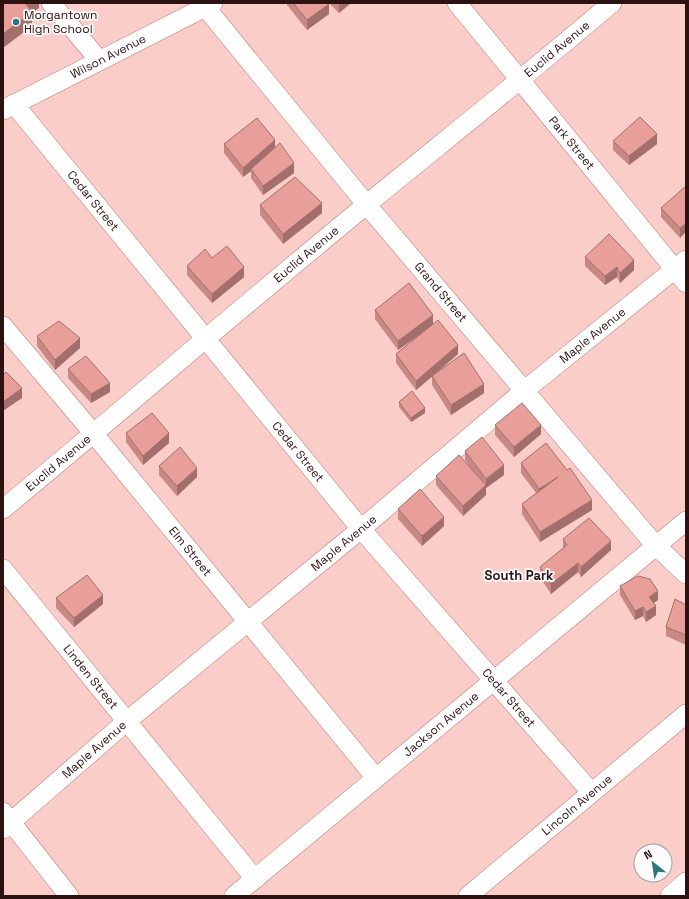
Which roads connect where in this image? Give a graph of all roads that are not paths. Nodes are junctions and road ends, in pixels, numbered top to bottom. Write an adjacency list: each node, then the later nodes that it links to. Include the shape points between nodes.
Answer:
1 (51, 3): 5 (street)
2 (457, 3): 6 (street, Park Street)
3 (612, 3): 6 (street, Euclid Avenue)
4 (207, 4): 5 (street, Wilson Avenue); 8 (street, Grand Street)
5 (99, 60): 7 (street, Wilson Avenue)
6 (522, 80): 8 (street, Euclid Avenue); 9 (street, Park Street)
7 (8, 107): 11 (street, Cedar Street)
8 (366, 204): 11 (street, Euclid Avenue); 12 (street, Grand Street)
9 (682, 270): 12 (street, Maple Avenue)
10 (3, 326): 13 (street, Elm Street)
11 (206, 337): 13 (street, Euclid Avenue); 16 (street, Cedar Street)
12 (525, 390): 16 (street, Maple Avenue); 17 (street, Grand Street)
13 (94, 434): 14 (street, Euclid Avenue); 20 (street, Elm Street)
14 (3, 509)
15 (686, 521): 17 (street, Jackson Avenue)
16 (361, 529): 20 (street, Maple Avenue); 21 (street, Cedar Street)
17 (656, 546): 19 (street, Grand Street); 21 (street, Jackson Avenue)
18 (3, 569): 23 (street, Linden Street)
19 (686, 574)
20 (248, 621): 23 (street, Maple Avenue); 24 (street, Elm Street)
21 (493, 682): 24 (street, Jackson Avenue); 25 (street, Cedar Street)
22 (686, 714): 25 (street, Lincoln Avenue)
23 (127, 721): 26 (street, Maple Avenue); 27 (street, Linden Street)
24 (376, 778): 27 (street, Jackson Avenue)
25 (591, 792): 31 (street, Lincoln Avenue)
26 (6, 821): 29 (street)
27 (255, 879): 30 (street, Jackson Avenue)
28 (686, 882): 32 (street)
29 (69, 896)
30 (234, 896)
31 (468, 896)
32 (670, 896)

